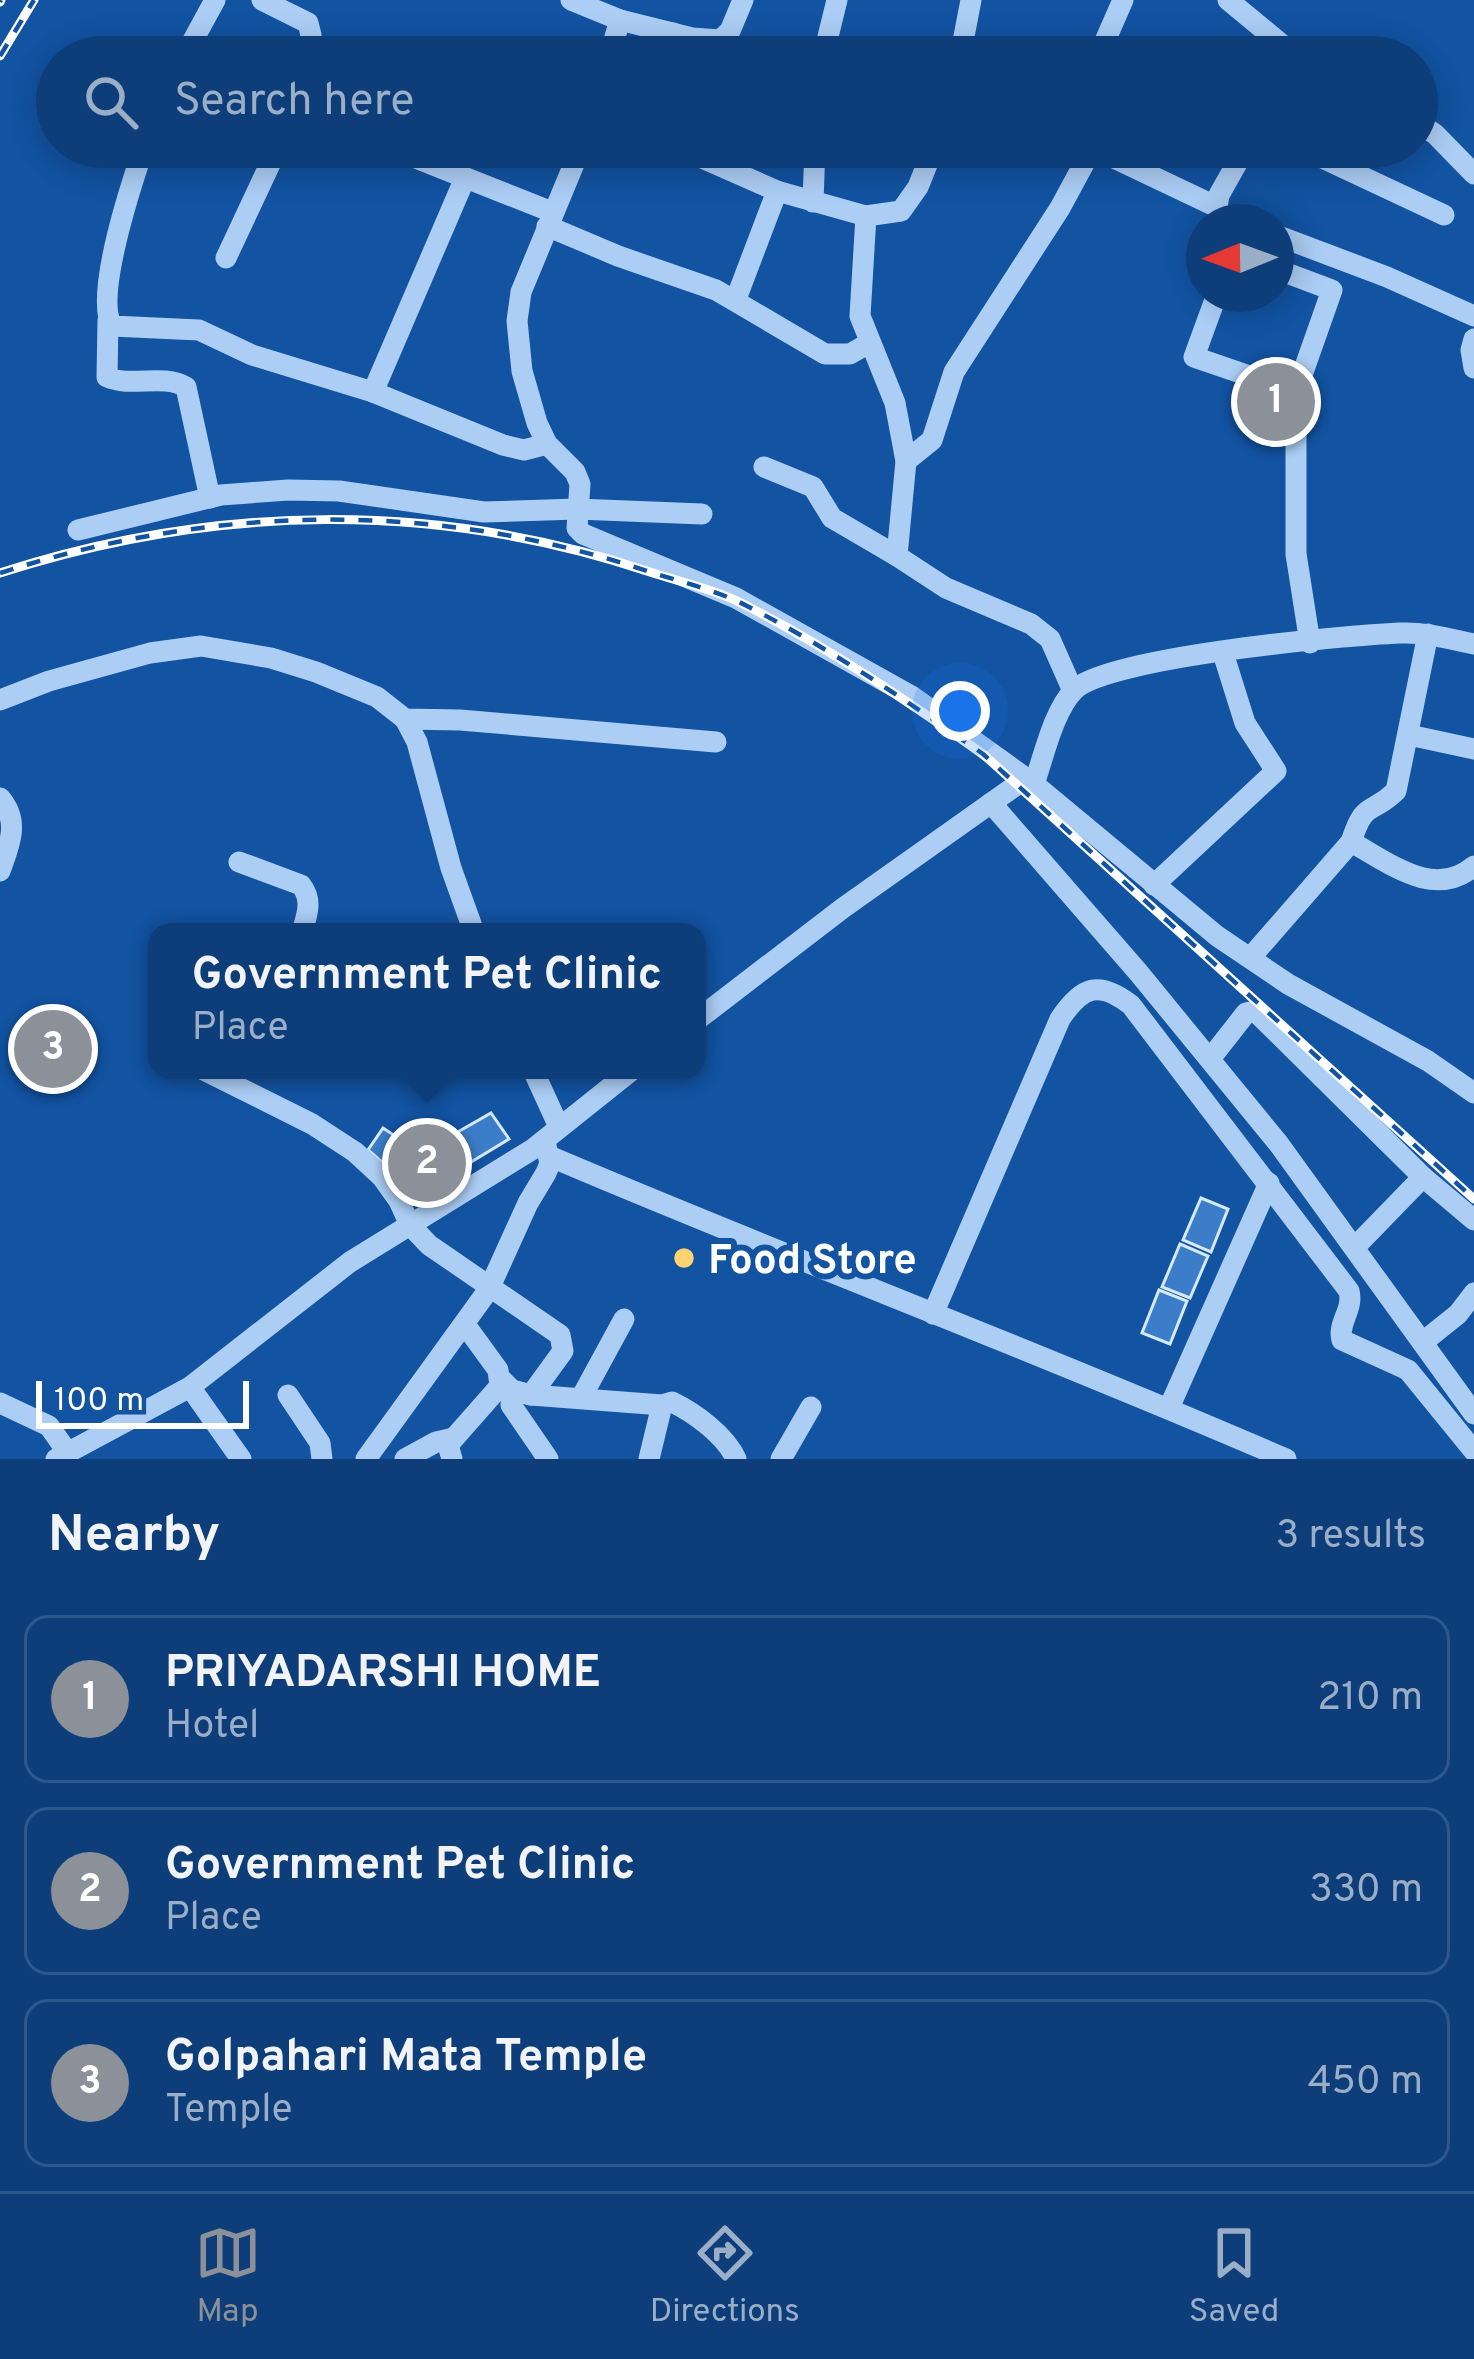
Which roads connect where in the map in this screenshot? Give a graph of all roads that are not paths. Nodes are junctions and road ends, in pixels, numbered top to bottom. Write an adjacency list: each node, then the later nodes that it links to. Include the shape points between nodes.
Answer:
1 (215, 0): 11 (street)
2 (262, 0): 12 (street, via 308,23)
3 (571, 0): 9 (street)
4 (742, 0): 16 (street)
5 (836, 0): 17 (street)
6 (971, 0): 18 (street)
7 (1124, 0): 19 (street)
8 (1228, 0): 20 (street)
9 (620, 20): 10 (street); 13 (street)
10 (674, 33): 14 (street); 15 (street)
11 (195, 36)
12 (311, 36)
13 (615, 36)
14 (672, 36)
15 (694, 36)
16 (724, 36)
17 (828, 36)
18 (966, 36)
19 (1108, 36)
20 (1270, 36)
21 (1438, 137): 33 (street)
22 (139, 168): 48 (street, via 115,246)
23 (268, 168): 43 (street)
24 (442, 168): 34 (street)
25 (572, 168): 41 (street)
26 (725, 168): 35 (street)
27 (814, 168): 36 (street)
28 (926, 168): 40 (street, via 902,211)
29 (1082, 168): 55 (street, via 954,372 932,440)
30 (1136, 168): 37 (street)
31 (1234, 168): 38 (street)
32 (1344, 168): 39 (street)
33 (1474, 174)
34 (465, 178): 41 (street); 52 (street)
35 (777, 191): 36 (street); 45 (street)
36 (813, 202): 40 (street)
37 (1211, 204)
38 (1218, 204)
39 (1444, 214)
40 (866, 216): 50 (street, via 860,316)
41 (550, 219): 45 (street, via 618,256); 54 (street, via 517,320 529,400)
42 (1294, 242): 47 (street)
43 (226, 258)
44 (1294, 276): 53 (street, via 1332,290)
45 (736, 298): 50 (street, via 825,354 850,354)
46 (1210, 312): 53 (street, via 1194,356)
47 (1474, 316)
48 (108, 320): 52 (street, via 119,328 199,330 252,356); 57 (street, via 107,377 186,387)
49 (1474, 339): 51 (street)
50 (869, 343): 55 (street, via 895,403)
51 (1474, 368)
52 (373, 392): 54 (street, via 503,445)
53 (1296, 392): 63 (street, via 1296,554)
54 (547, 444): 58 (street, via 580,484)
55 (906, 461): 61 (street)
56 (764, 467): 61 (street, via 813,487 832,518)
57 (210, 498): 58 (street, via 339,490 484,512); 60 (street)
58 (577, 509): 59 (street); 72 (street, via 583,534 736,598 837,652)
59 (702, 514)
60 (78, 530)
61 (897, 556): 66 (street, via 946,588 1031,624 1050,639)
62 (1429, 634): 63 (street); 64 (street); 69 (street)
63 (1310, 643): 65 (street)
64 (1474, 644)
65 (1222, 652): 66 (street, via 1136,664); 79 (street, via 1245,723 1276,771)
66 (1073, 691): 72 (street)
67 (0, 700): 68 (street, via 150,653 201,646 316,671)
68 (405, 719): 70 (street); 81 (street)
69 (1409, 734): 71 (street); 75 (street, via 1396,791 1365,810)
70 (716, 742)
71 (1474, 748)
72 (1034, 784): 74 (street, via 1018,784); 79 (street)
73 (0, 798): 78 (street, via 13,826)
74 (991, 803): 83 (street); 84 (street)
75 (1352, 842): 77 (street, via 1430,881 1462,877); 82 (street)
76 (239, 862): 80 (street, via 301,885 308,892)
77 (1474, 866)
78 (0, 871)
79 (1154, 885): 82 (street)
80 (305, 923)
81 (471, 923)
82 (1251, 957): 88 (street)
83 (706, 1013)
84 (1210, 1059): 90 (street, via 1255,1010); 94 (street)
85 (248, 1079): 93 (street, via 355,1152 382,1177)
86 (535, 1079): 89 (street)
87 (622, 1079): 89 (street)
88 (1474, 1093)
89 (550, 1141): 93 (street); 95 (street, via 546,1173); 97 (street)
90 (1423, 1177): 92 (street); 94 (street)
91 (1269, 1183): 97 (street, via 1132,1005 1114,992 1075,995); 110 (street); 113 (street, via 1349,1292 1342,1340 1408,1370)
92 (1474, 1220)
93 (410, 1225): 95 (street); 103 (street)
94 (1354, 1247): 102 (street)
95 (489, 1289): 100 (street); 104 (street, via 563,1340 563,1351)
96 (1474, 1293): 98 (street)
97 (933, 1314): 110 (street)
98 (1458, 1314): 101 (street); 102 (street)
99 (624, 1318): 106 (street)
100 (466, 1326): 104 (street); 117 (street)
101 (1474, 1331)
102 (1423, 1342): 111 (street)
103 (190, 1387): 114 (street); 115 (street)
104 (514, 1388): 106 (street); 112 (street, via 495,1395); 119 (street, via 511,1405)
105 (288, 1395): 116 (street, via 320,1442)
106 (581, 1398): 108 (street)
107 (0, 1403): 114 (street, via 49,1426)
108 (662, 1405): 120 (street); 121 (street, via 672,1402 697,1417)
109 (811, 1407): 122 (street)
110 (1169, 1408): 123 (street)
111 (1474, 1414)
112 (453, 1448): 118 (street, via 436,1442)
113 (1474, 1451)
114 (62, 1456)
115 (241, 1459)
116 (322, 1459)
117 (366, 1459)
118 (405, 1459)
119 (548, 1459)
120 (649, 1459)
121 (736, 1459)
122 (781, 1459)
123 (1286, 1459)

